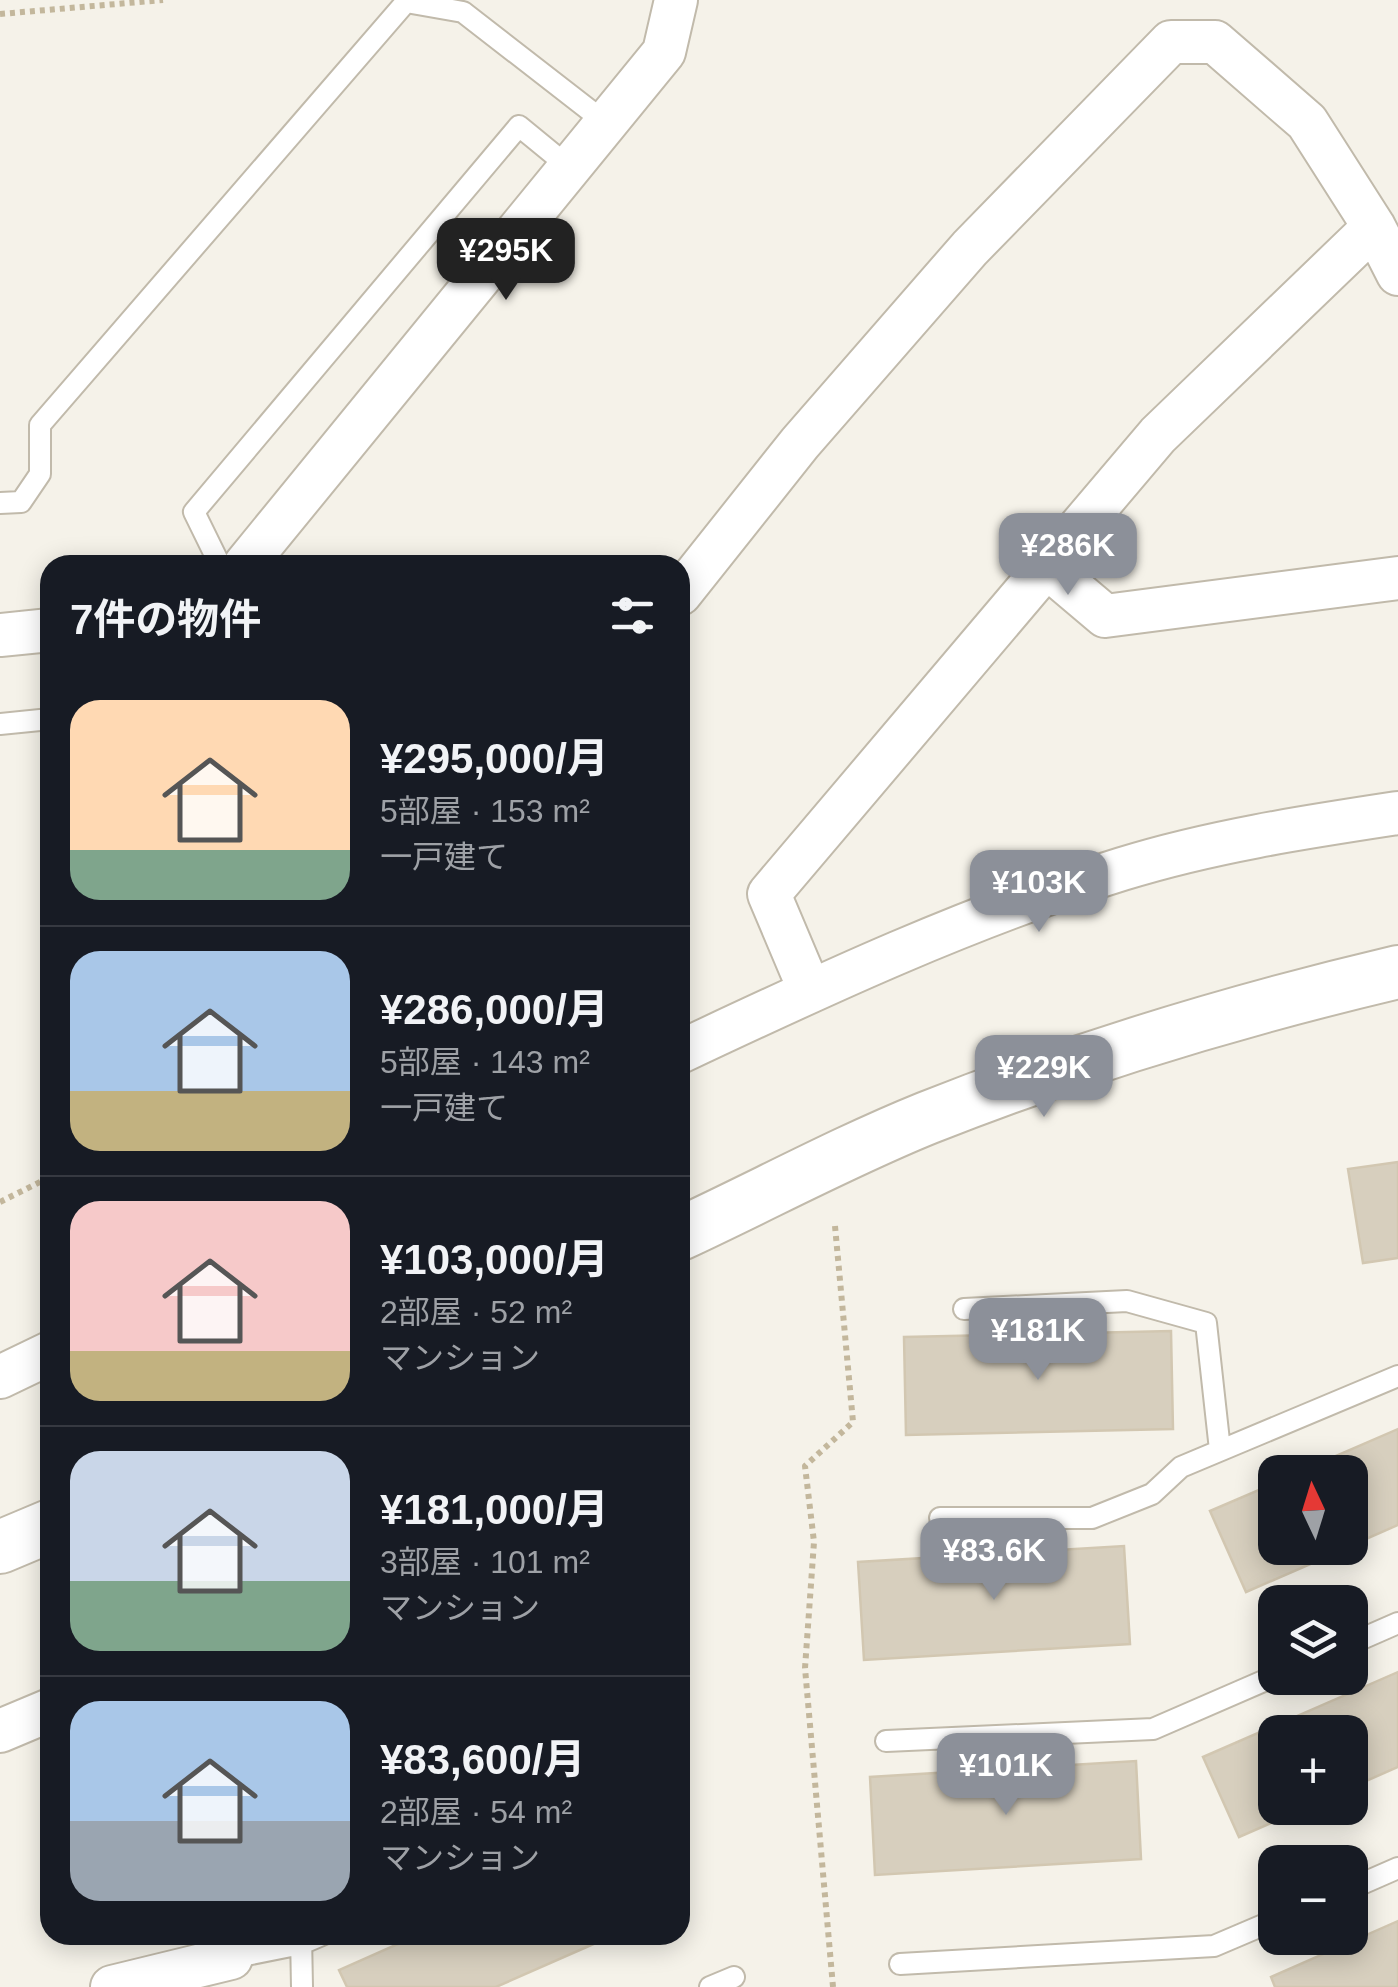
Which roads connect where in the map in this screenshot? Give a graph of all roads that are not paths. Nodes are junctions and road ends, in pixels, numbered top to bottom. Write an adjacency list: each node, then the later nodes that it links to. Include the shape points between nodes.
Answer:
1 (676, 0): 2 (street, via 664,52)
2 (606, 124): 3 (street); 6 (lane, via 464,12 406,2 40,425 40,474 20,502)
3 (569, 167): 7 (lane, via 519,126 194,512); 8 (street)
4 (1374, 227): 5 (street); 9 (street, via 1158,435); 11 (street, via 1307,122 1214,42 1171,42 970,248)
5 (1398, 274)
6 (0, 503)
7 (215, 555)
8 (253, 555)
9 (1047, 568): 10 (street, via 1105,616); 18 (street, via 769,894)
10 (1398, 578)
11 (690, 581)
12 (40, 631): 13 (street)
13 (0, 635)
14 (40, 720): 15 (lane)
15 (0, 724)
16 (1398, 813): 18 (street, via 1276,832 1126,868 1017,904)
17 (1398, 972): 20 (street, via 1154,1036 925,1119)
18 (810, 990): 19 (street)
19 (690, 1047)
20 (690, 1229)
21 (964, 1310): 25 (lane, via 1127,1301 1206,1323)
22 (40, 1358): 23 (street)
23 (0, 1376)
24 (1398, 1376): 25 (lane)
25 (1220, 1450): 26 (lane, via 1181,1466 1152,1494 1092,1518)
26 (940, 1518)
27 (40, 1530): 28 (street)
28 (0, 1546)
29 (1398, 1623): 30 (lane)
30 (1368, 1636)
31 (1258, 1683): 34 (lane, via 1152,1729)
32 (40, 1714): 33 (street)
33 (0, 1731)
34 (886, 1741)
35 (1398, 1868): 36 (lane)
36 (1368, 1880)
37 (1258, 1927): 41 (lane, via 1214,1946)
38 (283, 1945): 40 (lane)
39 (301, 1945): 44 (lane)
40 (230, 1960): 43 (street)
41 (900, 1964)
42 (734, 1977): 45 (lane)
43 (112, 1987)
44 (302, 1987)
45 (710, 1987)

